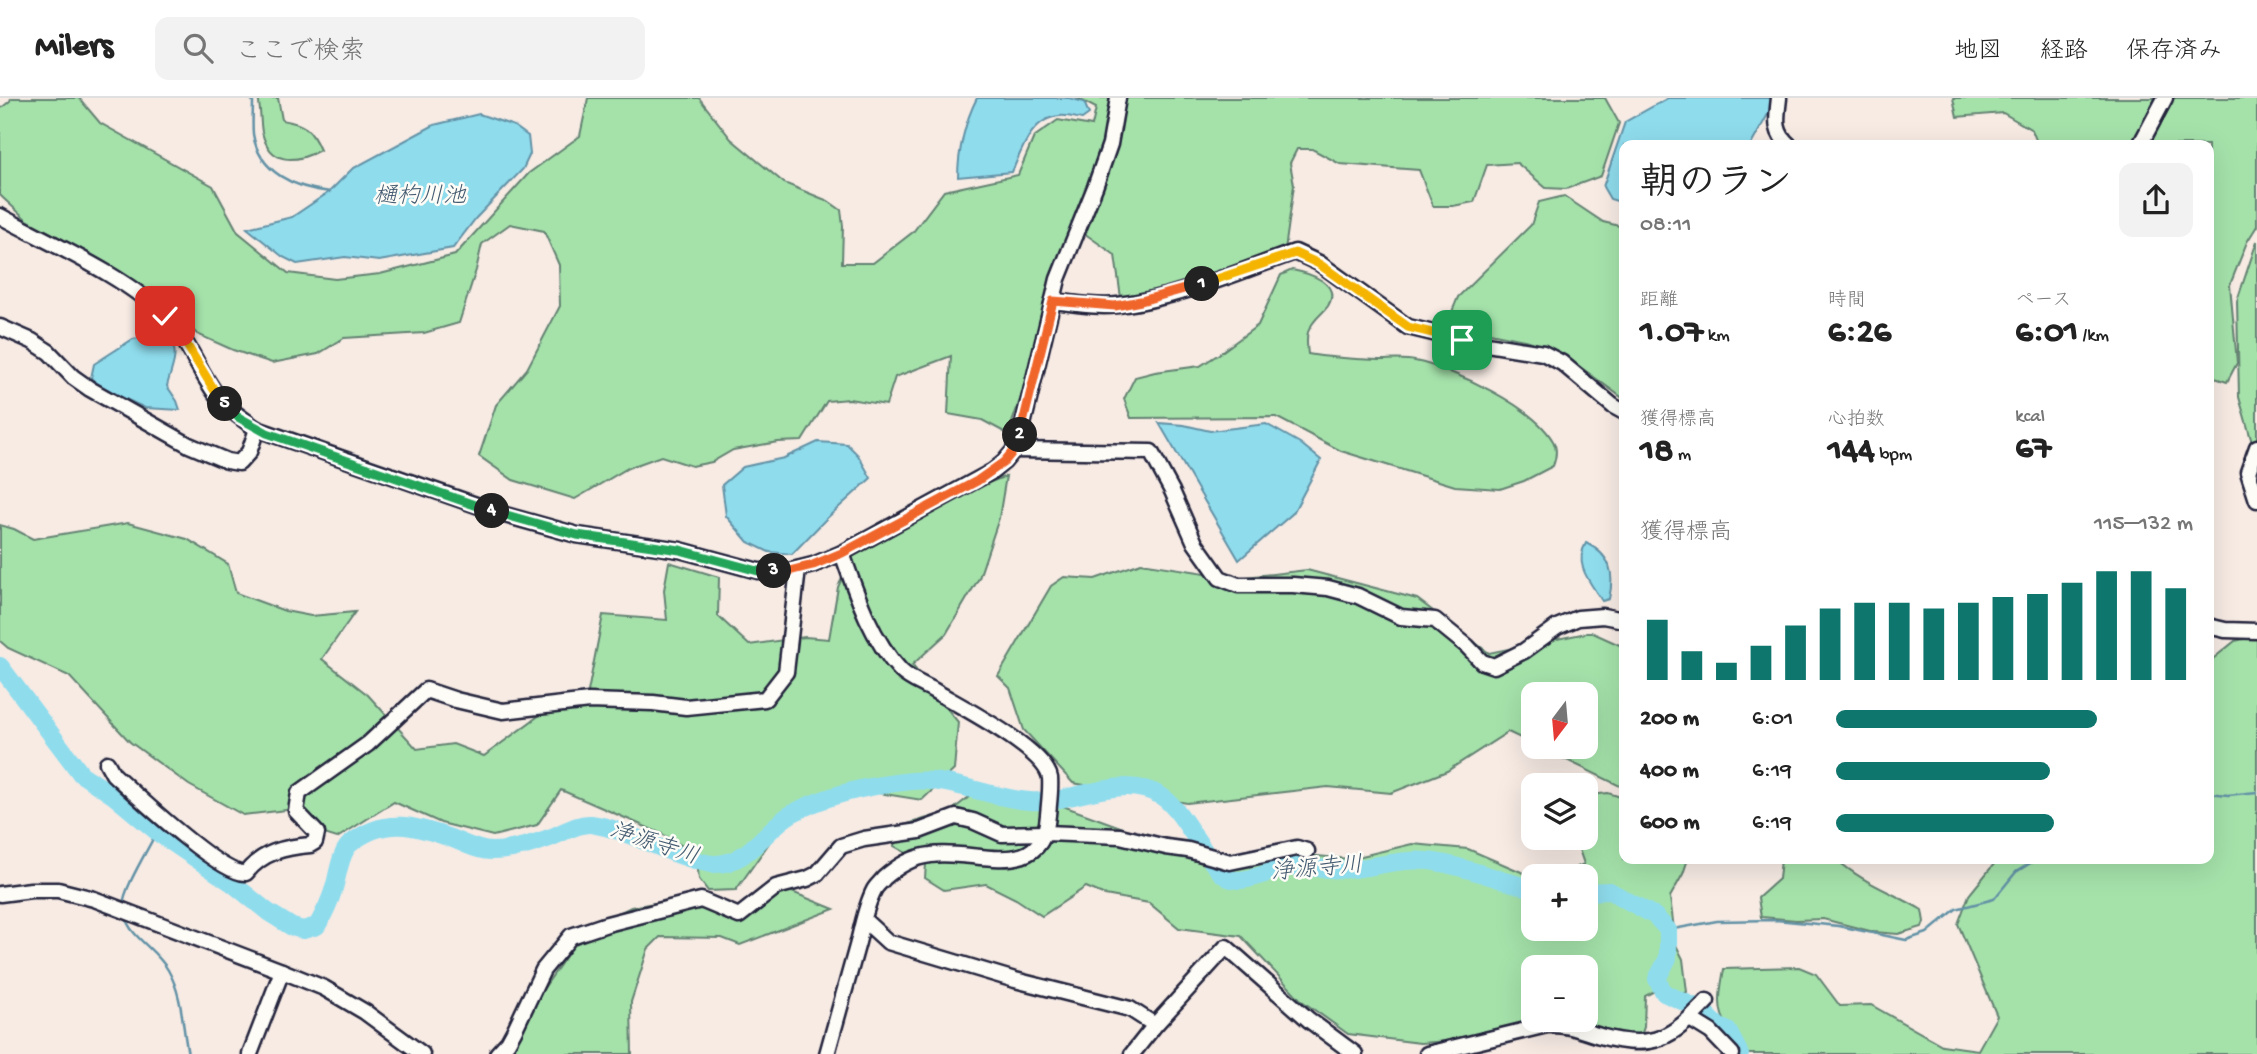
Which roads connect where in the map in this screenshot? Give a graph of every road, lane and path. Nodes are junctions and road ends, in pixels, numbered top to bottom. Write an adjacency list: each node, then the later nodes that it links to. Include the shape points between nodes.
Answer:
1 (1118, 98): 7 (street, via 1110,144)
2 (1779, 98): 4 (street, via 1776,126)
3 (2165, 98): 5 (street)
4 (1784, 140)
5 (2143, 140)
6 (0, 216): 10 (street, via 135,291 179,332 219,398)
7 (1053, 301): 9 (street, via 1115,306 1141,301 1295,253 1319,264 1408,327 1543,353); 12 (street)
8 (0, 327): 10 (street, via 32,341 90,389 189,446 239,463 249,452)
9 (1619, 409)
10 (257, 429): 15 (street, via 505,515 577,535 680,550 758,571)
11 (2257, 447): 13 (street, via 2248,472)
12 (1014, 450): 14 (street, via 977,481); 16 (street, via 1151,452 1195,543 1220,578 1238,585 1328,588 1358,596 1401,617 1435,620 1482,662 1494,666 1578,618)
13 (2257, 500)
14 (842, 553): 15 (street); 20 (street, via 866,615 903,674 1026,747 1045,766 1050,786)
15 (798, 569): 19 (street, via 786,672 765,699 686,707 589,701 503,711 426,690 368,744 299,793 296,811 317,833 315,842 271,852 246,873 216,860 181,834 113,774)
16 (1619, 619)
17 (2214, 627): 18 (street)
18 (2257, 631)
19 (107, 763)
20 (1046, 829): 21 (street, via 1120,836 1230,862 1297,848); 23 (street, via 1041,841 1016,858 934,854 901,864 875,889); 30 (street, via 1002,834 956,817 919,831 841,846 817,874 776,887 738,916 701,900 571,936 543,971 508,1042)
21 (1307, 851)
22 (0, 894): 24 (street, via 58,890 94,899)
23 (864, 920): 27 (street, via 888,942 1129,1009); 31 (street)
24 (282, 971): 28 (street); 29 (street, via 365,1012)
25 (1707, 1001): 26 (street)
26 (1690, 1019): 34 (street, via 1675,1032 1641,1043 1563,1024); 35 (street)
27 (1155, 1025): 32 (street); 33 (street, via 1226,947)
28 (250, 1054)
29 (422, 1054)
30 (497, 1054)
31 (827, 1054)
32 (1132, 1054)
33 (1355, 1054)
34 (1427, 1054)
35 (1732, 1054)

